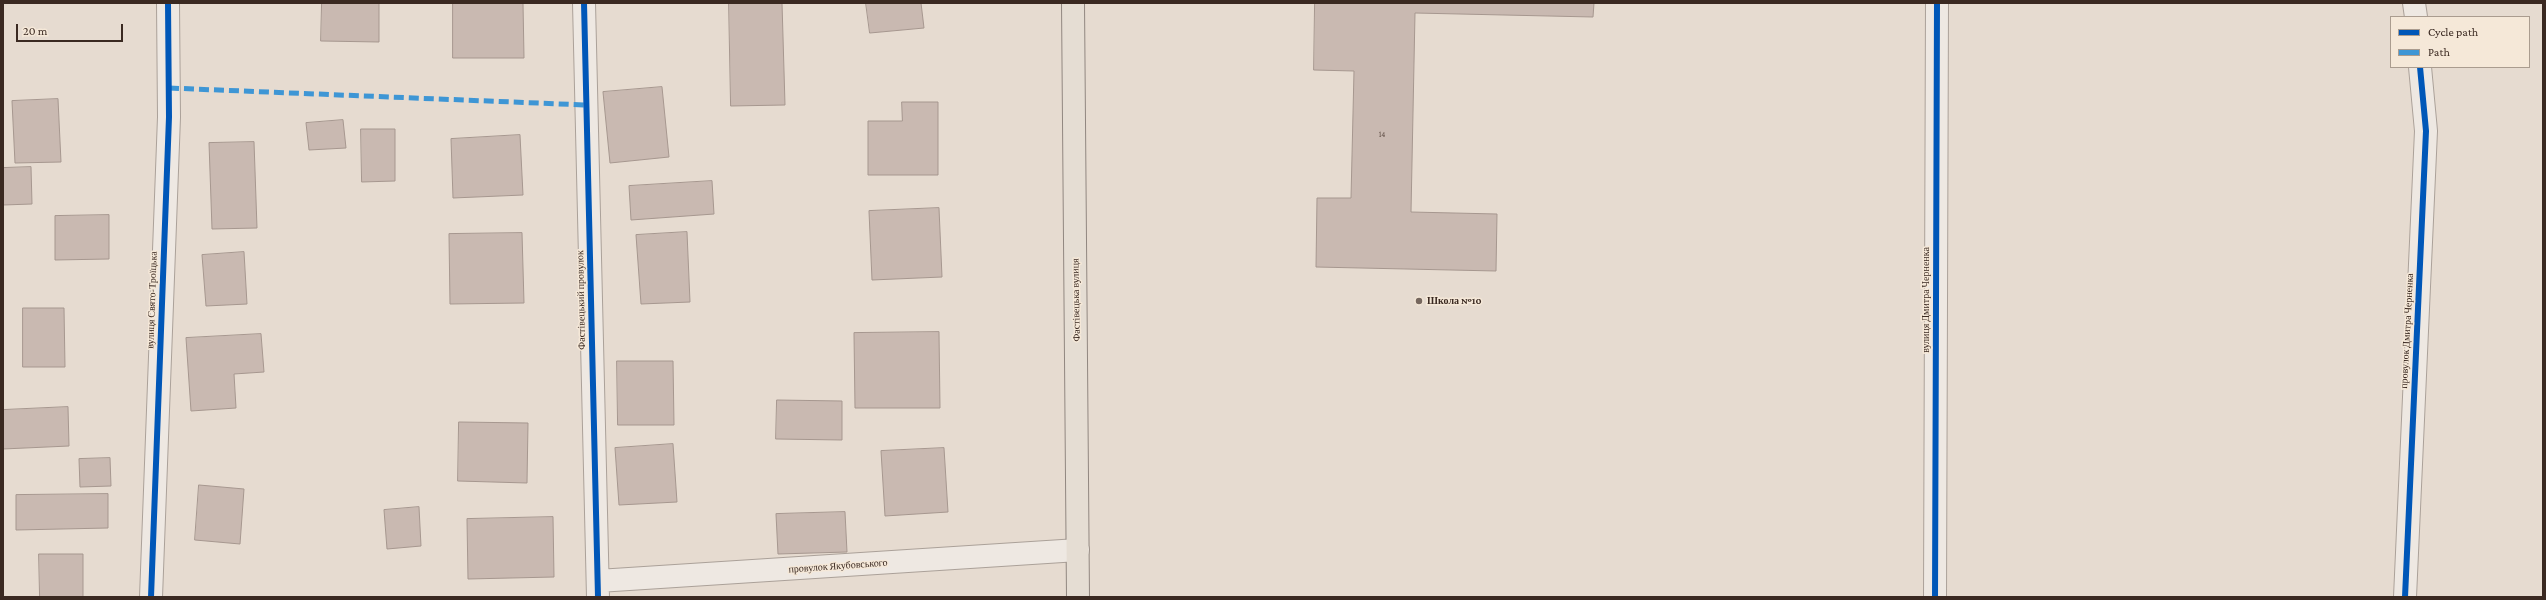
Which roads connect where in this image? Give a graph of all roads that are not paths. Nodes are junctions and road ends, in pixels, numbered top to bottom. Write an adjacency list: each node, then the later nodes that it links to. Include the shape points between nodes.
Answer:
1 (168, 3): 10 (street, вулиця Свято-Троїцька, via 169,117)
2 (584, 3): 9 (street, Фастівецький провулок)
3 (1073, 3): 8 (main road, Фастівецька вулиця)
4 (1937, 3): 12 (street, вулиця Дмитра Черненка)
5 (2414, 3): 6 (street)
6 (2416, 16)
7 (2420, 68): 13 (street, провулок Дмитра Черненка, via 2426,131)
8 (1078, 550): 9 (street, провулок Якубовського); 11 (main road, Фастівецька вулиця)
9 (598, 589)
10 (151, 597)
11 (1078, 597)
12 (1935, 597)
13 (2405, 597)

